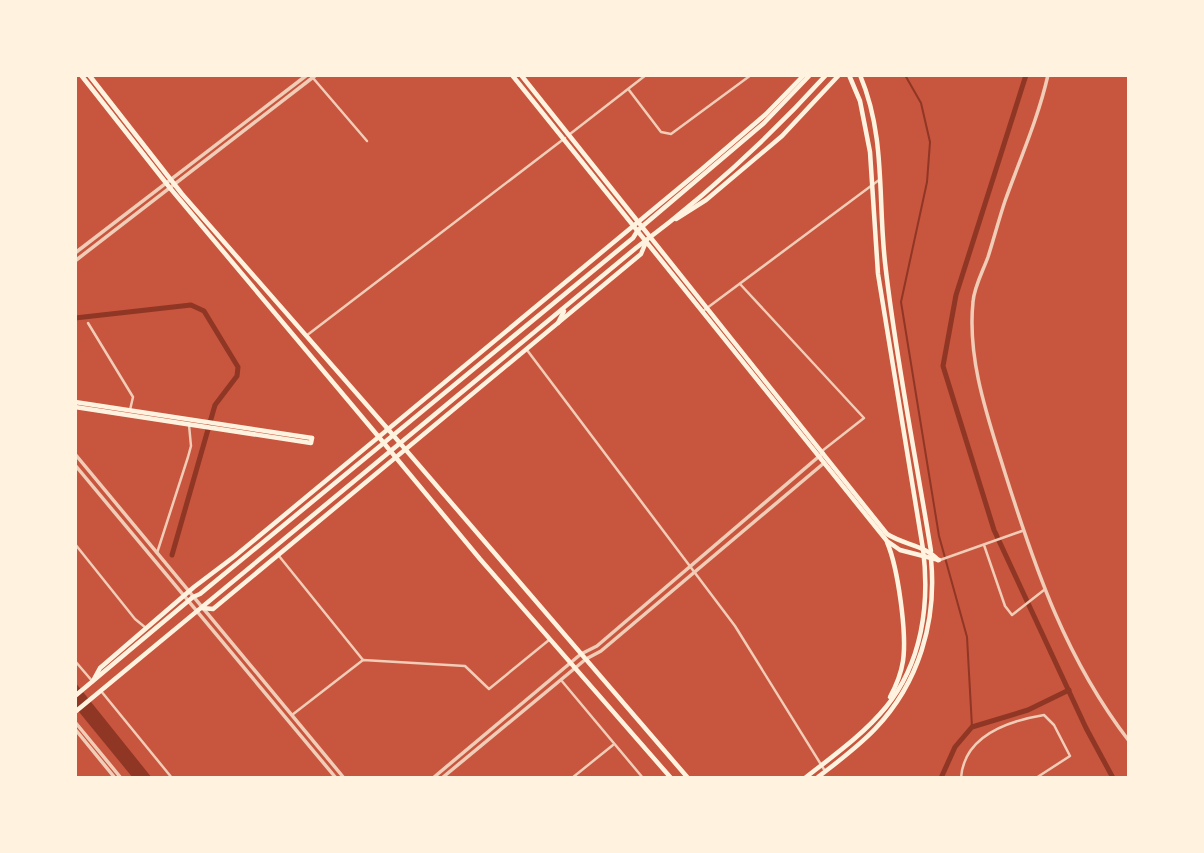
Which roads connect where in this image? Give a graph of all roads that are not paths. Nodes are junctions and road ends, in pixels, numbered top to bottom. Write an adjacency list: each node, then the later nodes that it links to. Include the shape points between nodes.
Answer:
1 (81, 75): 21 (main road)
2 (89, 75): 21 (main road)
3 (307, 75): 21 (street)
4 (512, 75): 18 (main road)
5 (521, 75): 17 (main road)
6 (646, 75): 16 (street)
7 (751, 75): 16 (street, via 671,134 662,132)
8 (804, 75): 25 (main road)
9 (810, 75): 25 (main road, via 764,124)
10 (826, 75): 24 (main road, via 780,124)
11 (839, 75): 24 (main road, via 782,136 706,200)
12 (849, 75): 22 (main road, via 865,123)
13 (860, 75): 20 (main road, via 878,135)
14 (1048, 75): 56 (street, via 973,300 972,341 984,407)
15 (315, 76): 19 (street); 23 (street)
16 (629, 90): 17 (street)
17 (569, 135): 18 (street); 25 (main road)
18 (563, 139): 25 (main road); 36 (street)
19 (367, 141)
20 (879, 180): 22 (street); 62 (main road, via 886,272)
21 (168, 182): 23 (main road); 27 (street)
22 (872, 185): 29 (street); 61 (main road, via 878,274)
23 (172, 187): 28 (street); 36 (main road); 45 (main road)
24 (672, 221): 26 (main road)
25 (638, 226): 26 (main road); 32 (main road, via 632,238); 33 (main road)
26 (649, 239): 30 (main road); 31 (main road); 35 (main road, via 641,254)
27 (75, 253)
28 (75, 261)
29 (740, 284): 31 (street); 51 (street, via 864,418)
30 (565, 309): 35 (main road); 48 (main road)
31 (706, 309): 51 (main road)
32 (535, 318): 33 (main road); 46 (main road)
33 (519, 320): 44 (main road)
34 (88, 323): 40 (street, via 132,397)
35 (558, 323): 37 (main road)
36 (306, 336): 44 (main road)
37 (527, 350): 49 (main road); 70 (street)
38 (75, 401): 40 (main road)
39 (75, 407): 42 (main road)
40 (131, 410): 41 (main road)
41 (196, 423): 42 (main road); 43 (main road)
42 (189, 424): 63 (street, via 191,446)
43 (214, 425): 43 (main road, via 311,443 312,438)
44 (387, 428): 45 (main road); 46 (main road)
45 (378, 436): 47 (main road); 65 (main road)
46 (394, 436): 47 (main road); 48 (main road)
47 (383, 444): 50 (main road); 64 (main road)
48 (401, 444): 49 (main road); 50 (main road)
49 (406, 450): 53 (main road); 81 (main road)
50 (390, 453): 53 (main road); 77 (main road)
51 (821, 453): 54 (main road); 70 (street)
52 (75, 454): 63 (street)
53 (395, 459): 66 (main road); 80 (main road)
54 (827, 461): 57 (main road); 58 (main road); 71 (street)
55 (75, 465): 74 (street)
56 (1022, 531): 59 (street); 72 (street)
57 (887, 534): 58 (main road); 61 (main road)
58 (887, 541): 67 (main road); 91 (main road, via 904,643 901,673)
59 (984, 545): 69 (street); 72 (street, via 1012,615)
60 (76, 546): 79 (street)
61 (923, 549): 62 (main road); 67 (main road)
62 (931, 551): 68 (main road); 69 (main road)
63 (157, 553): 73 (street)
64 (251, 553): 65 (main road); 75 (main road)
65 (235, 556): 73 (main road)
66 (279, 556): 77 (main road, via 213,610); 83 (street)
67 (924, 556): 68 (main road); 91 (main road, via 922,630 909,669)
68 (932, 559): 69 (main road); 99 (main road, via 924,648 906,687 875,729)
69 (940, 560)
70 (690, 566): 71 (street); 81 (street, via 597,646)
71 (694, 572): 82 (street); 98 (street, via 735,626)
72 (1044, 590): 96 (street, via 1092,690)
73 (189, 591): 74 (main road); 75 (street)
74 (184, 596): 76 (street); 79 (main road)
75 (193, 597): 76 (main road); 77 (street)
76 (188, 601): 78 (street); 88 (main road)
77 (202, 608): 78 (main road); 93 (street)
78 (197, 612): 89 (main road); 103 (street)
79 (146, 628): 88 (main road, via 100,667)
80 (549, 640): 83 (street, via 489,689 465,666); 85 (main road)
81 (581, 654): 82 (main road); 85 (street)
82 (586, 659): 86 (street); 110 (main road)
83 (363, 660): 93 (street)
84 (75, 661): 88 (street)
85 (570, 664): 86 (main road); 105 (street)
86 (575, 669): 87 (street); 109 (main road)
87 (561, 680): 97 (street); 106 (street)
88 (93, 682): 90 (main road)
89 (101, 691): 92 (main road); 102 (street)
90 (75, 696)
91 (886, 708): 98 (main road)
92 (75, 712)
93 (292, 715): 104 (street)
94 (75, 722): 101 (street)
95 (75, 729): 100 (street)
96 (1129, 741)
97 (614, 744): 107 (street); 108 (street)
98 (822, 765): 99 (street); 111 (main road)
99 (825, 771): 112 (main road)
100 (115, 778)
101 (121, 778)
102 (172, 778)
103 (335, 778)
104 (344, 778)
105 (433, 778)
106 (442, 778)
107 (572, 778)
108 (643, 778)
109 (671, 778)
110 (688, 778)
111 (805, 778)
112 (817, 778)
113 (961, 778): 114 (street, via 967,755 982,738 1044,715 1070,756)
114 (1036, 778)

